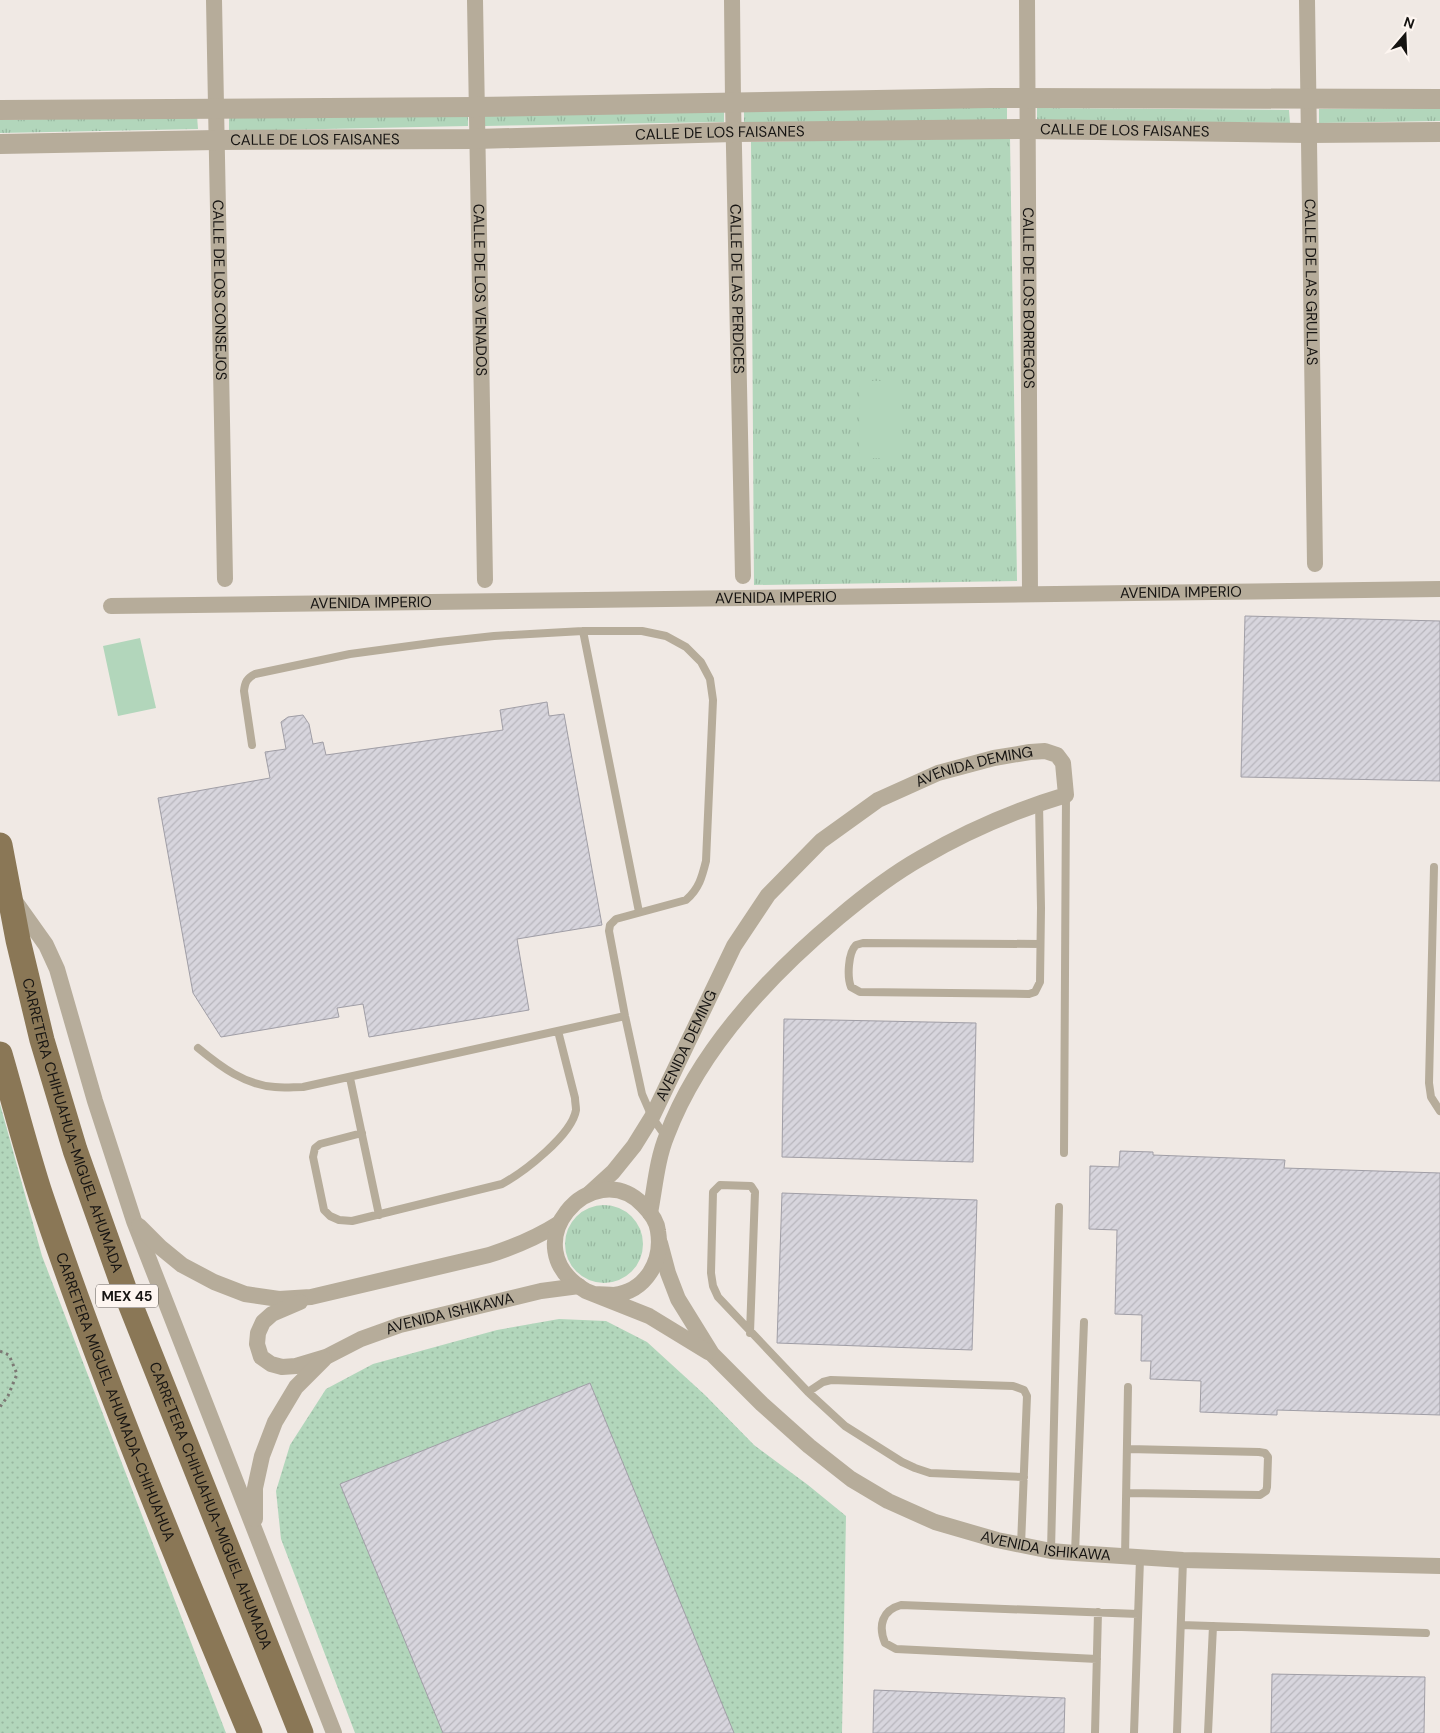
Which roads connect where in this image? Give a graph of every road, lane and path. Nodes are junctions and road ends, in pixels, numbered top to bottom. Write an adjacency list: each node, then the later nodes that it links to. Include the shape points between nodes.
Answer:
1 (214, 0): 11 (street, CALLE DE LOS CONSEJOS)
2 (475, 0): 10 (street, CALLE DE LOS VENADOS)
3 (732, 0): 9 (street, CALLE DE LAS PERDICES)
4 (1026, 0): 6 (street, CALLE DE LOS BORREGOS)
5 (1307, 0): 7 (street, CALLE DE LAS GRULLAS)
6 (1028, 98): 7 (street, CALLE DE LOS FAISANES); 9 (street, CALLE DE LOS FAISANES); 13 (street, CALLE DE LOS BORREGOS)
7 (1308, 99): 8 (street, CALLE DE LOS FAISANES); 16 (street, CALLE DE LAS GRULLAS)
8 (1440, 99)
9 (733, 101): 10 (street, CALLE DE LOS FAISANES); 14 (street, CALLE DE LAS PERDICES)
10 (476, 106): 11 (street, CALLE DE LOS FAISANES); 17 (street, CALLE DE LOS VENADOS)
11 (215, 108): 12 (street, CALLE DE LOS FAISANES); 18 (street, CALLE DE LOS CONSEJOS)
12 (0, 110)
13 (1028, 129): 14 (street, CALLE DE LOS FAISANES); 16 (street, CALLE DE LOS FAISANES); 25 (street, CALLE DE LOS BORREGOS)
14 (734, 132): 17 (street, CALLE DE LOS FAISANES); 21 (street, CALLE DE LAS PERDICES)
15 (1440, 132): 16 (street, CALLE DE LOS FAISANES)
16 (1308, 133): 20 (street, CALLE DE LAS GRULLAS)
17 (476, 139): 18 (street, CALLE DE LOS FAISANES); 23 (street, CALLE DE LOS VENADOS)
18 (216, 140): 19 (street, CALLE DE LOS FAISANES); 22 (street, CALLE DE LOS CONSEJOS)
19 (0, 144)
20 (1315, 564)
21 (743, 576)
22 (224, 579)
23 (485, 580)
24 (1440, 589): 25 (street, AVENIDA IMPERIO)
25 (1030, 594): 26 (street, AVENIDA IMPERIO)
26 (111, 606)
27 (583, 631): 28 (lane, via 439,642 350,654 255,674 245,683 244,691); 34 (lane); 34 (lane, via 642,631 666,636 701,662 710,679 713,709 706,861 701,881 686,900)
28 (252, 746)
29 (1066, 795): 30 (street, AVENIDA DEMING); 42 (street, AVENIDA DEMING, via 1063,763 1056,755 1030,752 994,758 938,773 878,800 821,841 768,895 734,946); 45 (lane)
30 (1039, 803): 35 (lane); 44 (street, AVENIDA DEMING, via 974,830 920,858 867,894 808,943 722,1037 682,1101)
31 (0, 845): 33 (main road, CARRETERA CHIHUAHUA-MIGUEL AHUMADA / MEX 45)
32 (1434, 867): 41 (lane, via 1429,1083 1431,1097)
33 (9, 893): 50 (street, via 46,945 57,969 95,1102); 81 (main road, CARRETERA CHIHUAHUA-MIGUEL AHUMADA / MEX 45, via 42,1040 82,1169 125,1291)
34 (639, 912): 36 (lane, via 616,919 610,925)
35 (1040, 944): 35 (lane, via 863,943 856,945 850,954 849,983 860,992 1029,994 1035,992 1040,982)
36 (625, 1016): 37 (lane); 42 (lane, via 642,1094)
37 (558, 1031): 40 (lane); 49 (lane, via 576,1109 559,1139 532,1165 502,1184)
38 (198, 1048): 40 (lane, via 221,1067 245,1080 274,1087 303,1087)
39 (0, 1054): 80 (main road, CARRETERA MIGUEL AHUMADA-CHIHUAHUA / MEX 45, via 41,1195 92,1339 175,1555)
40 (350, 1078): 43 (lane)
41 (1440, 1111)
42 (652, 1117): 44 (lane); 46 (street, AVENIDA DEMING, via 624,1159)
43 (362, 1133): 49 (lane); 49 (lane, via 320,1144 312,1157 324,1210 330,1216 352,1221)
44 (666, 1137): 48 (street, AVENIDA DEMING)
45 (1064, 1153)
46 (590, 1193): 48 (street, AVENIDA ISHIKAWA, via 606,1190 623,1193 639,1200); 51 (street, via 567,1211)
47 (1059, 1206): 69 (lane)
48 (650, 1213): 52 (street, AVENIDA ISHIKAWA, via 658,1227)
49 (380, 1215)
50 (134, 1221): 55 (street, via 182,1265 214,1282 245,1294 279,1299); 67 (street)
51 (558, 1224): 53 (street, AVENIDA ISHIKAWA, via 557,1259); 55 (street, via 529,1240 489,1255)
52 (660, 1243): 54 (street, AVENIDA ISHIKAWA, via 657,1261 647,1278 632,1289 614,1294); 59 (street, AVENIDA ISHIKAWA, via 678,1299)
53 (578, 1286): 54 (street, AVENIDA ISHIKAWA); 60 (street, AVENIDA ISHIKAWA, via 541,1291 400,1325 361,1339)
54 (595, 1294): 59 (street, AVENIDA ISHIKAWA, via 649,1316)
55 (311, 1296): 60 (street, via 272,1314 263,1322 257,1344 261,1356 282,1367)
56 (1084, 1322): 70 (lane)
57 (750, 1333): 57 (lane, via 712,1286 713,1192 720,1185 751,1186 755,1192); 62 (lane)
58 (0, 1351): 63 (path, via 9,1355 17,1374)
59 (712, 1354): 68 (street, AVENIDA ISHIKAWA, via 762,1404 851,1479 888,1501 935,1522)
60 (326, 1357): 67 (street, via 296,1387 274,1422 255,1488)
61 (1128, 1387): 64 (lane)
62 (808, 1392): 65 (lane, via 845,1426 915,1468 930,1472); 65 (lane, via 831,1380 1019,1387 1027,1396)
63 (0, 1407)
64 (1128, 1449): 66 (lane); 66 (lane, via 1259,1452 1268,1457 1267,1487 1260,1495)
65 (1024, 1477): 68 (lane)
66 (1127, 1493): 71 (lane)
67 (255, 1528): 82 (street)
68 (1021, 1545): 69 (street, AVENIDA ISHIKAWA)
69 (1050, 1550): 70 (street, AVENIDA ISHIKAWA)
70 (1076, 1553): 71 (street, AVENIDA ISHIKAWA)
71 (1132, 1558): 72 (street, AVENIDA ISHIKAWA); 75 (lane)
72 (1183, 1560): 73 (street, AVENIDA ISHIKAWA); 76 (lane)
73 (1440, 1566)
74 (1098, 1612): 75 (lane); 79 (lane); 79 (lane, via 901,1606 885,1613 882,1637 890,1647 904,1650)
75 (1138, 1614): 84 (lane)
76 (1181, 1625): 77 (lane); 85 (lane)
77 (1213, 1626): 78 (lane); 86 (lane)
78 (1426, 1633)
79 (1097, 1659): 83 (lane)
80 (250, 1733)
81 (301, 1733)
82 (334, 1733)
83 (1095, 1733)
84 (1134, 1733)
85 (1177, 1733)
86 (1208, 1733)

